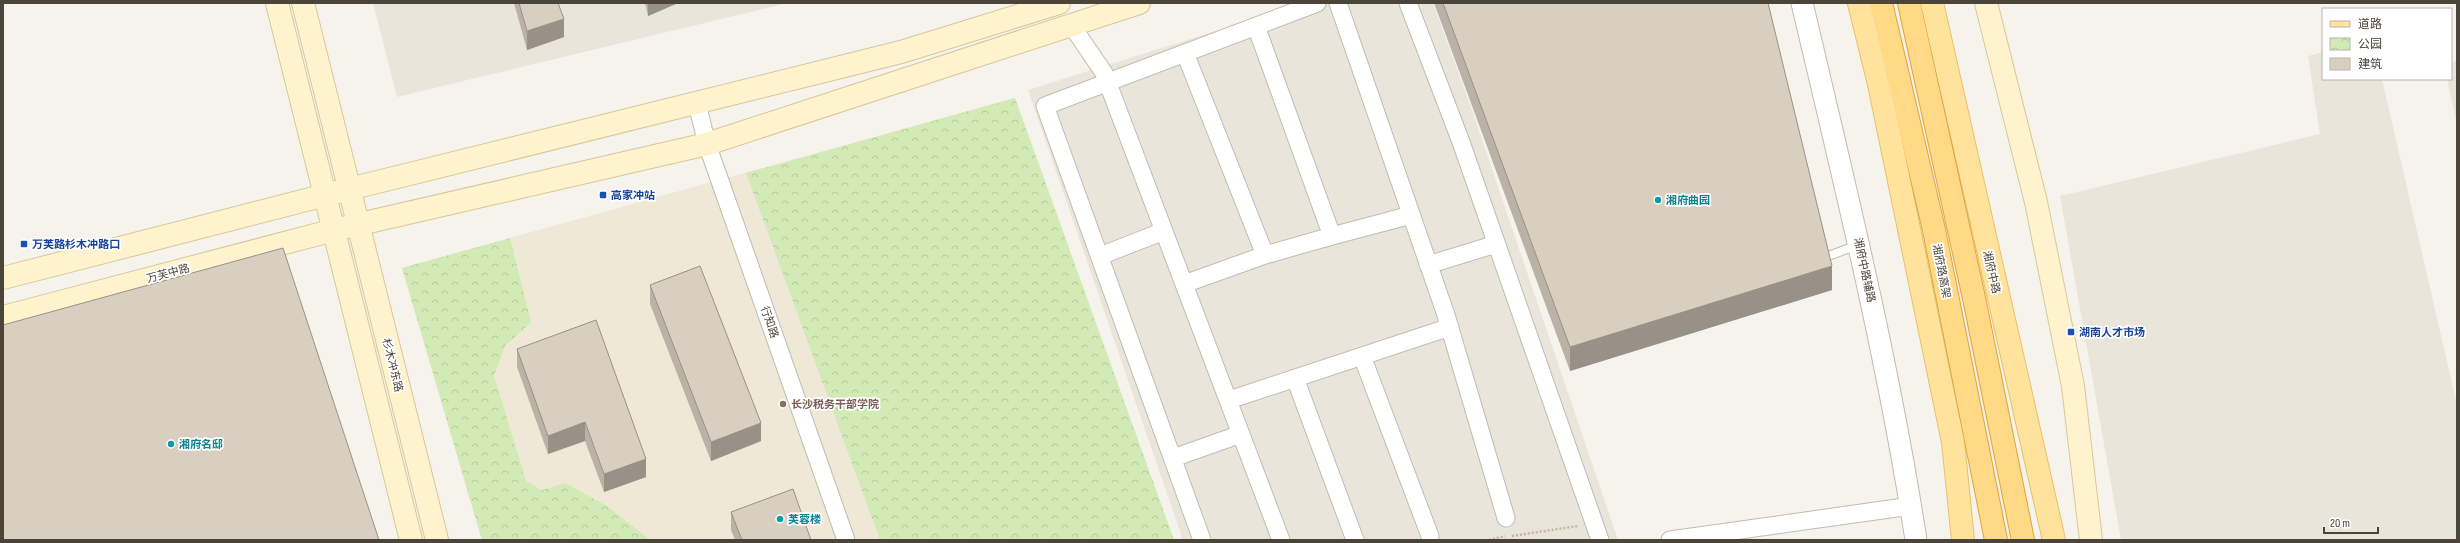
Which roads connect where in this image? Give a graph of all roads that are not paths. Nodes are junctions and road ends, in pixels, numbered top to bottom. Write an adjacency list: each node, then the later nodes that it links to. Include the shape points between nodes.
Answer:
1 (277, 3): 21 (main road)
2 (303, 3): 20 (main road, 杉木冲东路)
3 (1059, 3): 18 (main road, via 900,52)
4 (1139, 3): 14 (main road, 万芙中路)
5 (1317, 3): 15 (street)
6 (1338, 3): 22 (street)
7 (1408, 3): 27 (street, via 1461,142)
8 (1802, 3): 28 (street, 湘府中路辅路)
9 (1859, 3): 54 (main road, via 1879,84 1953,442)
10 (1881, 3): 55 (highway, 湘府路高架, via 1934,230)
11 (1909, 3): 56 (highway, via 1974,298)
12 (1932, 3): 57 (main road, 湘府中路)
13 (1986, 3): 58 (main road, via 2036,202 2073,386)
14 (1072, 26): 17 (street); 19 (main road, 万芙中路)
15 (1256, 26): 16 (street); 26 (street)
16 (1185, 53): 17 (street); 29 (street)
17 (1108, 83): 25 (street); 30 (street, via 1045,106)
18 (697, 104): 19 (street, 行知路); 20 (main road)
19 (707, 144): 23 (main road, 万芙中路); 47 (street, 行知路)
20 (349, 189): 21 (main road); 23 (main road, 杉木冲东路)
21 (325, 197): 24 (main road); 33 (main road)
22 (1411, 215): 26 (street); 32 (street)
23 (358, 224): 24 (main road, 万芙中路); 46 (main road, 杉木冲东路)
24 (334, 230): 35 (main road, 万芙中路); 45 (main road)
25 (1164, 231): 30 (street); 34 (street)
26 (1332, 236): 29 (street)
27 (1496, 244): 32 (street); 51 (street)
28 (1859, 245): 31 (lane); 42 (street, 湘府中路辅路, via 1898,424)
29 (1265, 254): 34 (street)
30 (1100, 256): 41 (street)
31 (1810, 263)
32 (1428, 265): 36 (street)
33 (3, 278)
34 (1184, 284): 39 (street)
35 (3, 317)
36 (1450, 327): 37 (street); 43 (street)
37 (1362, 356): 38 (street); 44 (street)
38 (1295, 378): 39 (street); 50 (street)
39 (1229, 400): 40 (street)
40 (1241, 434): 41 (street); 49 (street)
41 (1173, 458): 48 (street)
42 (1911, 506): 52 (street); 53 (street, 湘府中路辅路)
43 (1506, 518)
44 (1430, 536)
45 (411, 540)
46 (437, 540)
47 (846, 540)
48 (1202, 540)
49 (1281, 540)
50 (1355, 540)
51 (1600, 540)
52 (1670, 540)
53 (1916, 540)
54 (1963, 540)
55 (1996, 540)
56 (2023, 540)
57 (2054, 540)
58 (2090, 540)

